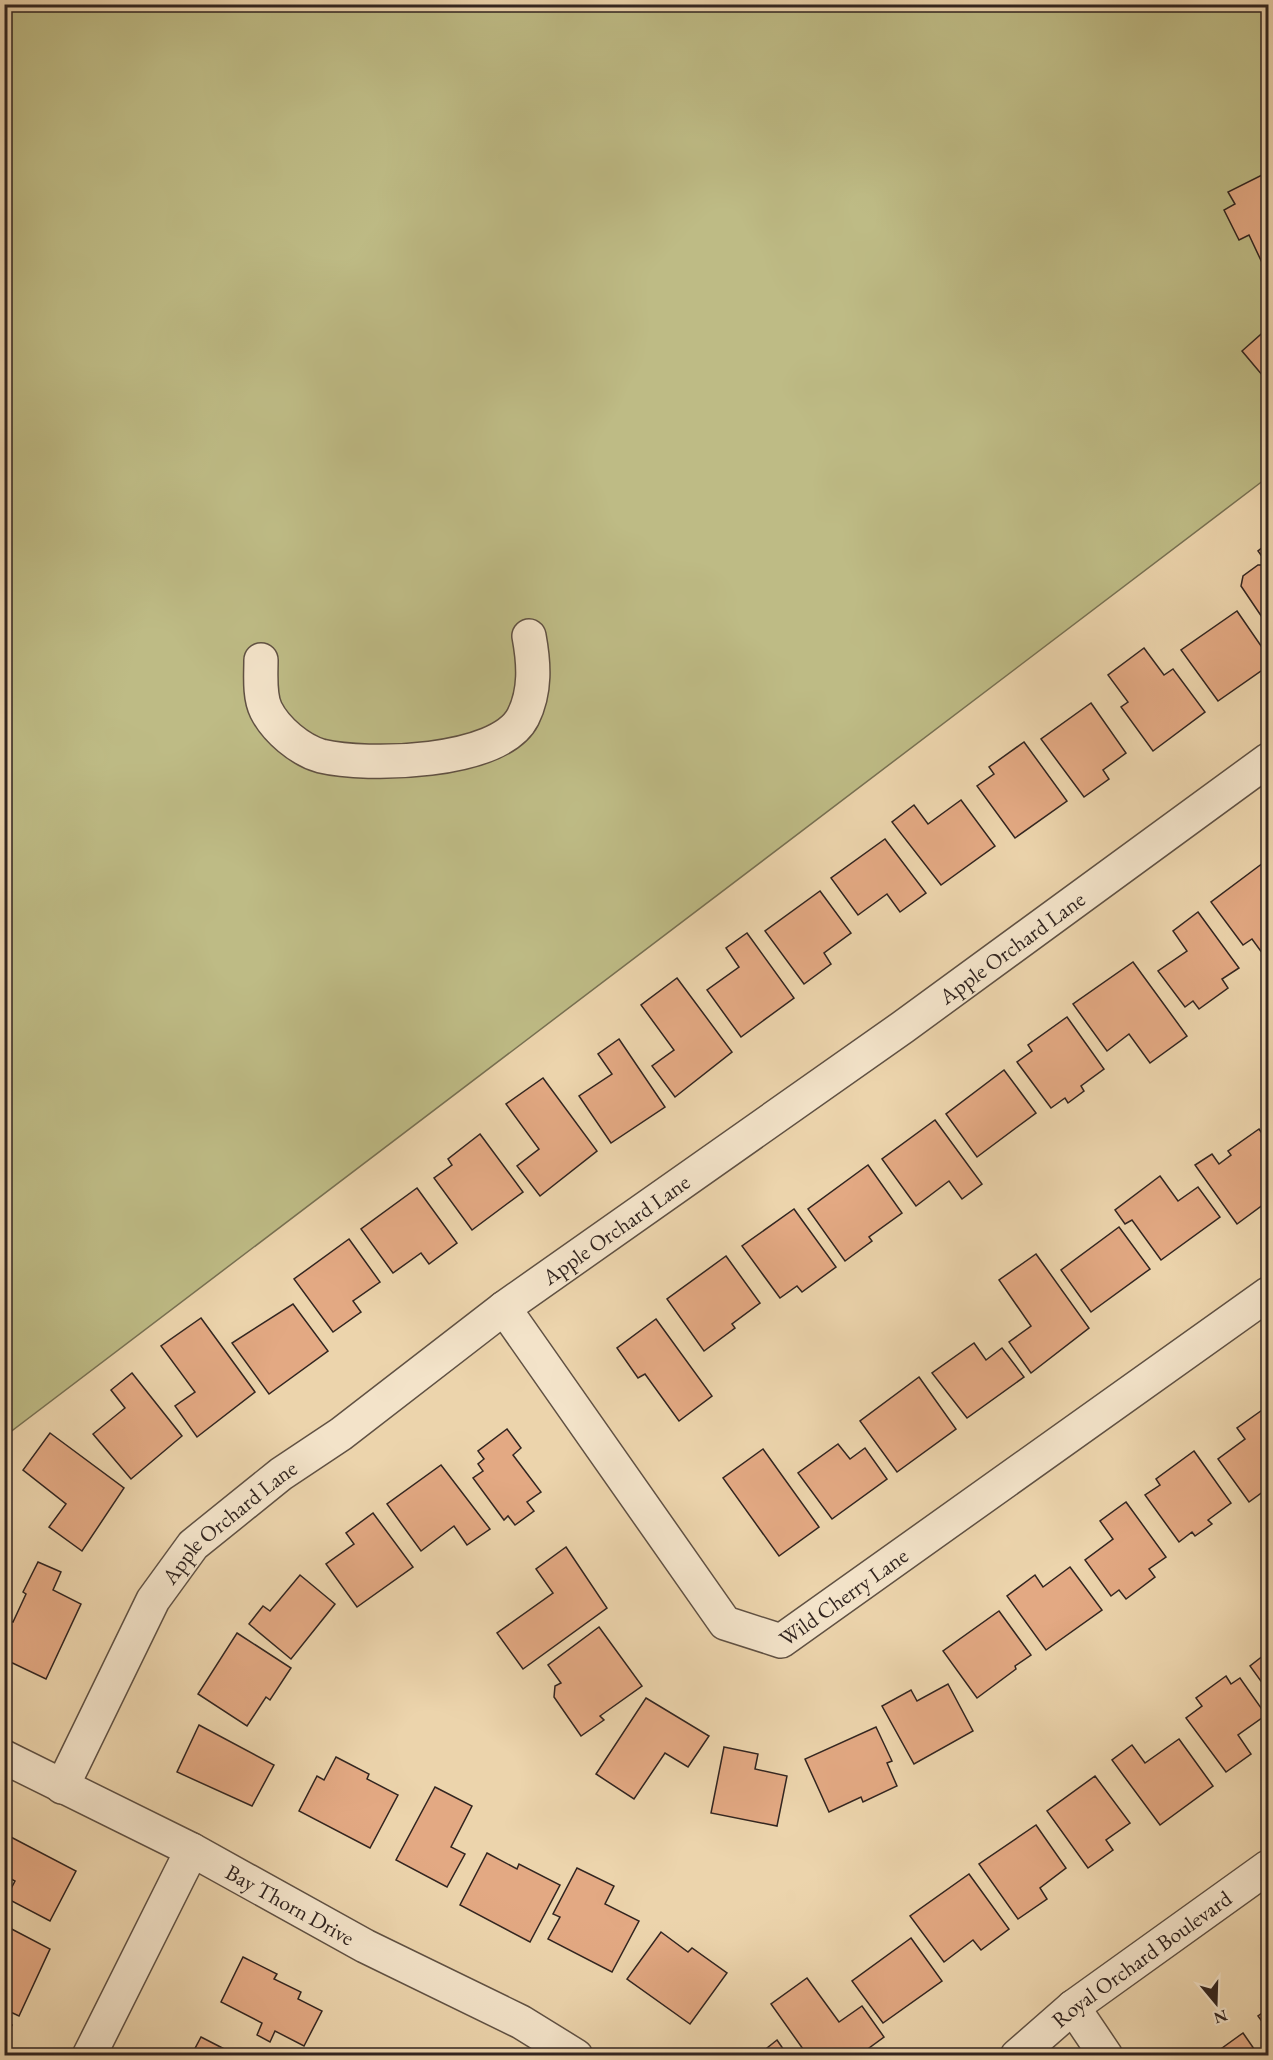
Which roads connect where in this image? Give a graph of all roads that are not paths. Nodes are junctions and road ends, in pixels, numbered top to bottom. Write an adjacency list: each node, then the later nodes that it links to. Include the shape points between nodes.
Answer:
1 (530, 636): 2 (street, via 534,663 532,693 522,718 504,737 470,751 414,761 341,759 319,755 298,745 266,709)
2 (261, 660)
3 (1269, 760): 5 (street, Apple Orchard Lane, via 903,1027)
4 (1269, 1294): 5 (street, Wild Cherry Lane, via 781,1641 725,1623)
5 (504, 1308): 7 (street, Apple Orchard Lane, via 341,1434 281,1474 193,1545 153,1600)
6 (4, 1757): 7 (street, Bay Thorn Drive)
7 (62, 1787): 8 (street, Bay Thorn Drive)
8 (192, 1850): 11 (street); 12 (street, Bay Thorn Drive, via 365,1946 521,2022)
9 (1269, 1867): 10 (street, Royal Orchard Boulevard)
10 (1073, 2007): 13 (street, Royal Orchard Boulevard); 14 (street)
11 (89, 2055)
12 (576, 2055)
13 (1017, 2055)
14 (1106, 2055)

